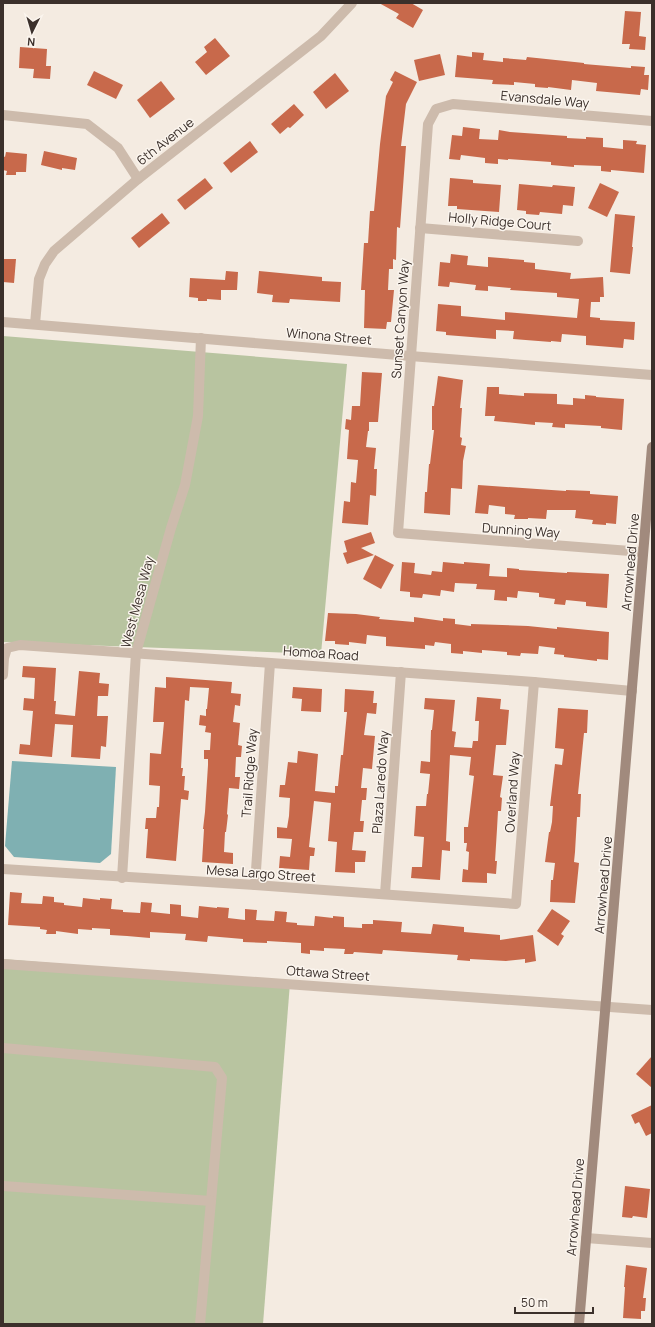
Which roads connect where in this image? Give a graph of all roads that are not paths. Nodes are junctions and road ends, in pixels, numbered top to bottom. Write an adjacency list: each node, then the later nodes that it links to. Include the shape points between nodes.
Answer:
1 (352, 3): 5 (street, 6th Avenue, via 321,36)
2 (436, 109): 4 (street, Evansdale Way, via 453,104); 6 (street, Sunset Canyon Way, via 428,124)
3 (3, 115): 5 (street, via 87,124 118,148)
4 (652, 121)
5 (138, 179): 9 (street, 6th Avenue, via 54,251 45,264 39,280)
6 (420, 228): 7 (street, Holly Ridge Court); 11 (street, Sunset Canyon Way)
7 (578, 241)
8 (3, 322): 9 (street, Winona Street)
9 (35, 324): 10 (street, Winona Street)
10 (201, 338): 11 (street, Winona Street); 16 (street, West Mesa Way, via 198,416 186,485 171,528)
11 (410, 356): 12 (street, Winona Street); 14 (street, Sunset Canyon Way)
12 (652, 375)
13 (652, 447): 15 (main road, Arrowhead Drive)
14 (398, 533): 15 (street, Dunning Way)
15 (643, 552): 21 (main road, Arrowhead Drive)
16 (136, 653): 17 (street, Homoa Road); 19 (street, Homoa Road, via 20,645 7,648); 23 (street, West Mesa Way)
17 (270, 663): 18 (street, Homoa Road); 24 (street, Trail Ridge Way)
18 (401, 672): 20 (street, Homoa Road); 25 (street, Plaza Laredo Way)
19 (3, 675)
20 (534, 682): 21 (street, Homoa Road); 26 (street, Overland Way)
21 (632, 691): 28 (main road, Arrowhead Drive)
22 (3, 869): 23 (street, Mesa Largo Street)
23 (122, 878): 24 (street, Mesa Largo Street)
24 (254, 885): 25 (street, Mesa Largo Street)
25 (385, 894): 26 (street, Mesa Largo Street)
26 (516, 904)
27 (3, 964): 28 (street, Ottawa Street)
28 (606, 1006): 29 (street, Ottawa Street); 33 (main road, Arrowhead Drive)
29 (652, 1010)
30 (3, 1048): 32 (street, via 215,1067 222,1078)
31 (3, 1186): 32 (street)
32 (211, 1201): 35 (street)
33 (586, 1238): 34 (street); 36 (main road, Arrowhead Drive)
34 (652, 1243)
35 (200, 1324)
36 (579, 1324)

